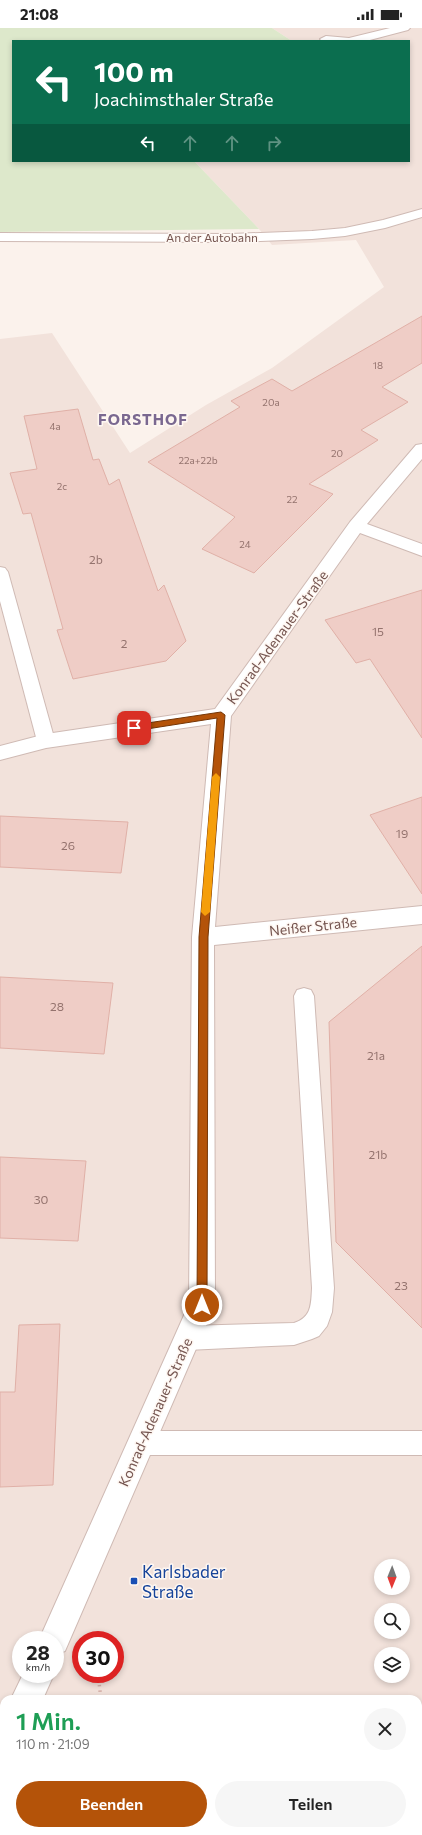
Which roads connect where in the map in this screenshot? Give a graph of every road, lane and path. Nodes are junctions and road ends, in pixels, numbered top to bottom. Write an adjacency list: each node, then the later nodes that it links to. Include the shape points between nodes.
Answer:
1 (404, 28): 4 (street)
2 (326, 39): 3 (street)
3 (336, 40)
4 (356, 40)
5 (422, 213): 6 (street, An der Autobahn, via 345,232 312,235 231,238)
6 (0, 237)
7 (422, 449): 8 (street, Konrad-Adenauer-Straße)
8 (356, 526): 9 (street); 11 (street, Konrad-Adenauer-Straße)
9 (422, 550)
10 (0, 572): 12 (lane)
11 (221, 715): 12 (street); 15 (street, Konrad-Adenauer-Straße)
12 (46, 741): 13 (street)
13 (0, 753)
14 (422, 915): 15 (street, Neißer Straße)
15 (203, 937): 17 (street, Konrad-Adenauer-Straße, via 202,1305)
16 (304, 996): 17 (lane, via 323,1288 322,1312 317,1322 308,1330 294,1334)
17 (187, 1338): 18 (street, Konrad-Adenauer-Straße)
18 (141, 1443): 19 (lane); 20 (street, Konrad-Adenauer-Straße)
19 (422, 1443)
20 (58, 1631)
21 (35, 1683): 23 (street)
22 (99, 1683): 24 (path)
23 (29, 1695)
24 (101, 1695)

